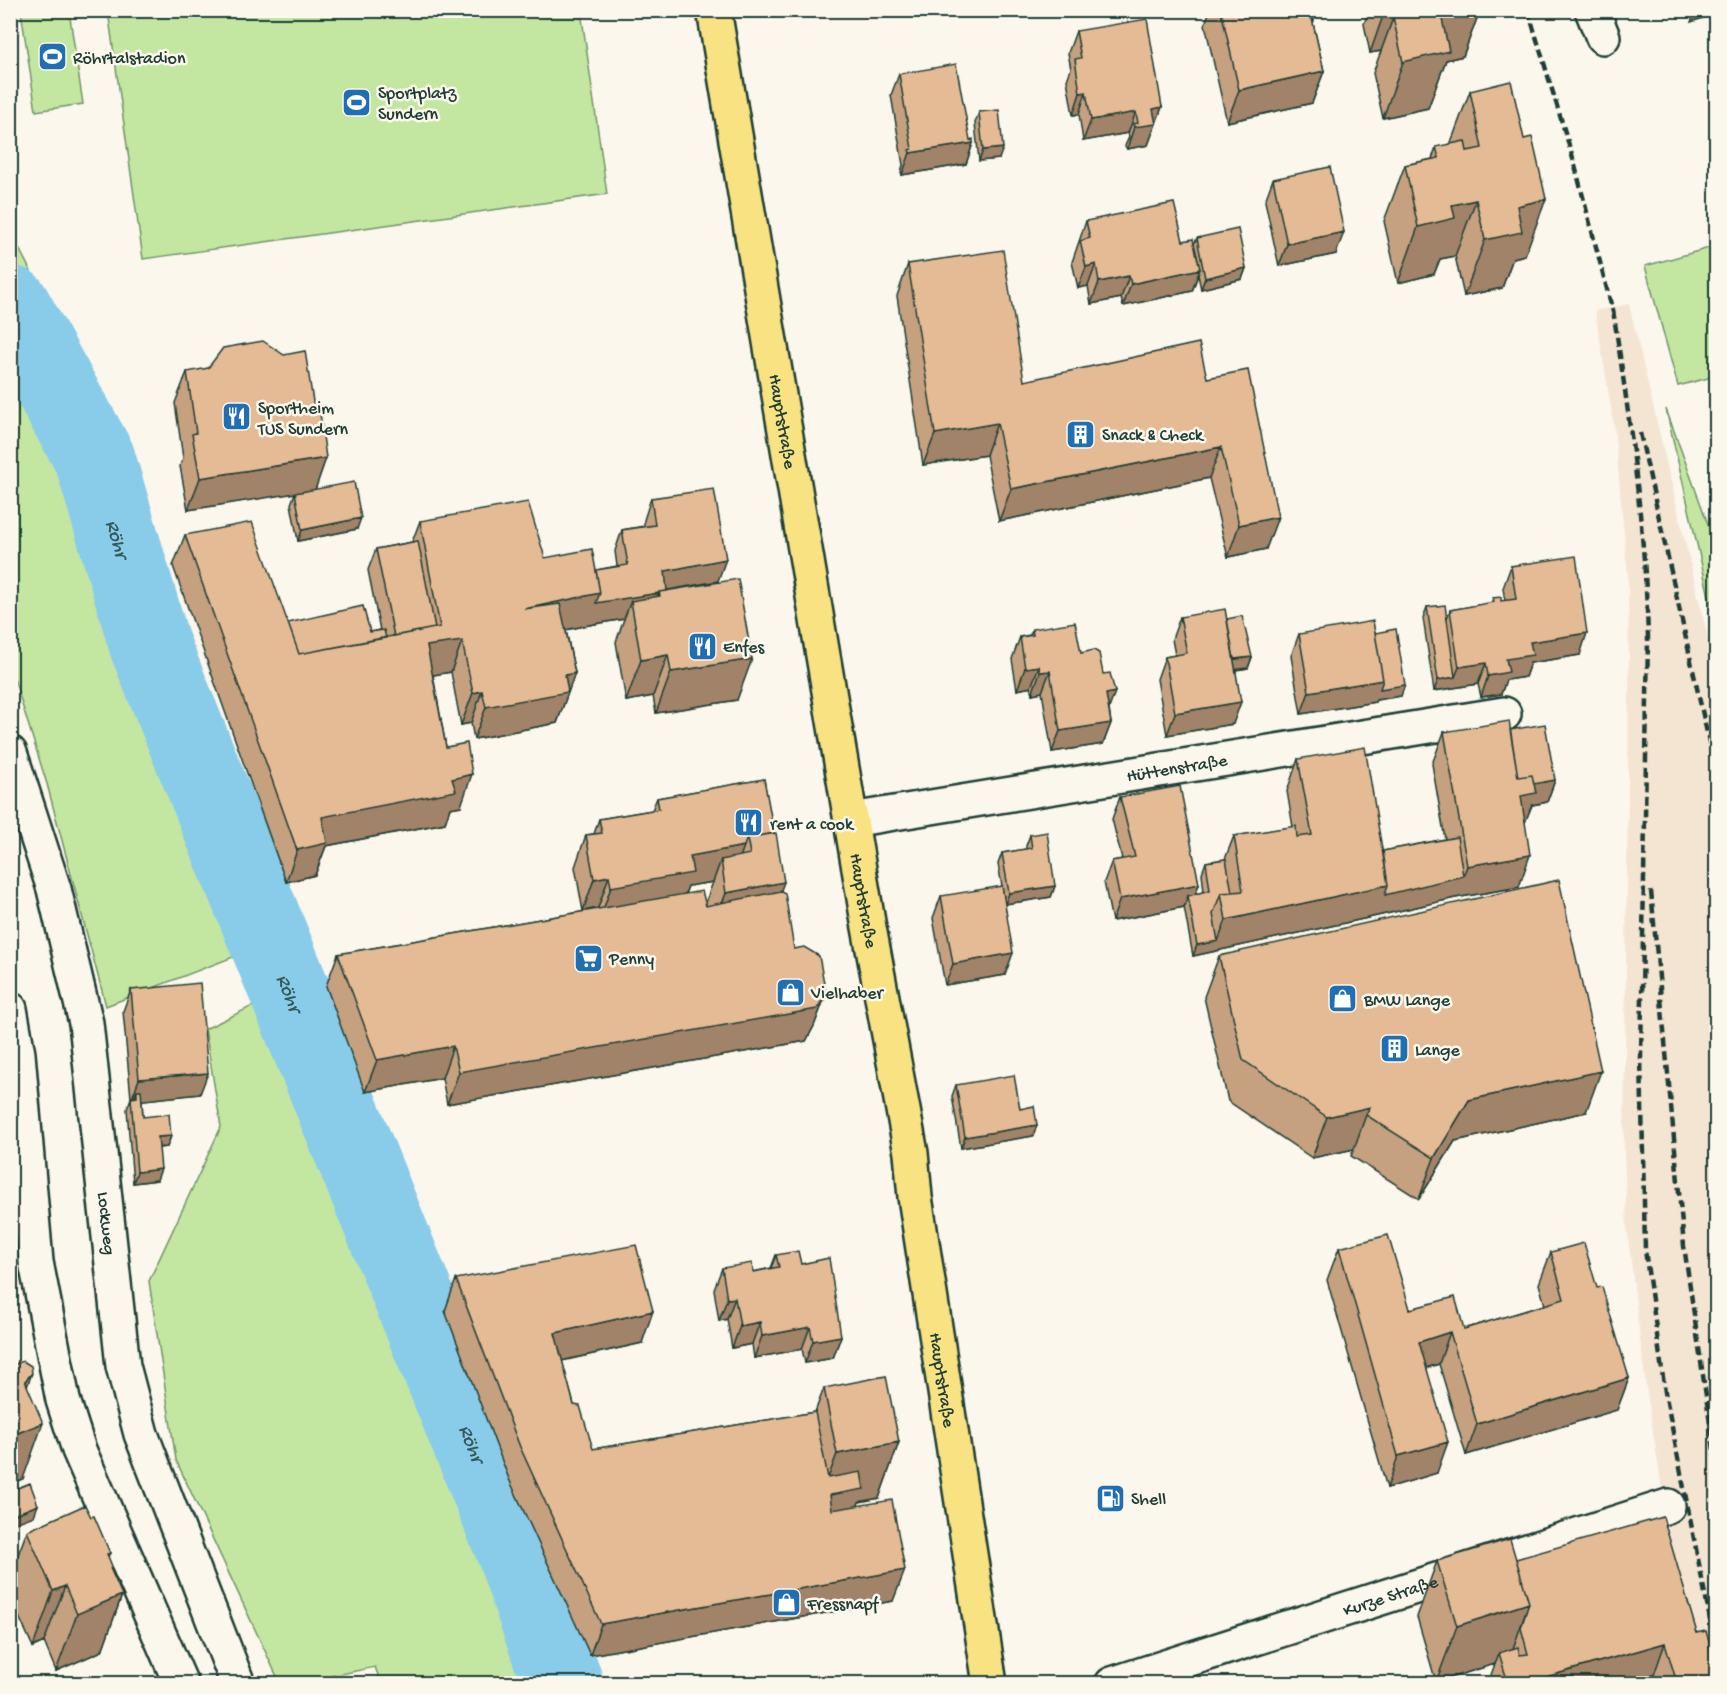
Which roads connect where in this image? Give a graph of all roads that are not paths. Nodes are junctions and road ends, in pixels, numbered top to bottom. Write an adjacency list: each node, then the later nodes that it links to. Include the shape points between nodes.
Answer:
1 (714, 10): 4 (main road, Hauptstraße)
2 (1504, 714): 4 (street, Hüttenstraße)
3 (10, 753): 8 (street, Lockweg, via 54,889 86,1023 123,1366 141,1434)
4 (851, 820): 9 (main road, Hauptstraße, via 909,1142)
5 (10, 1009): 7 (street, via 18,1054 36,1262 63,1401 79,1450)
6 (1668, 1506): 10 (street, Kurze Straße)
7 (182, 1683)
8 (238, 1683)
9 (990, 1683)
10 (1112, 1683)

